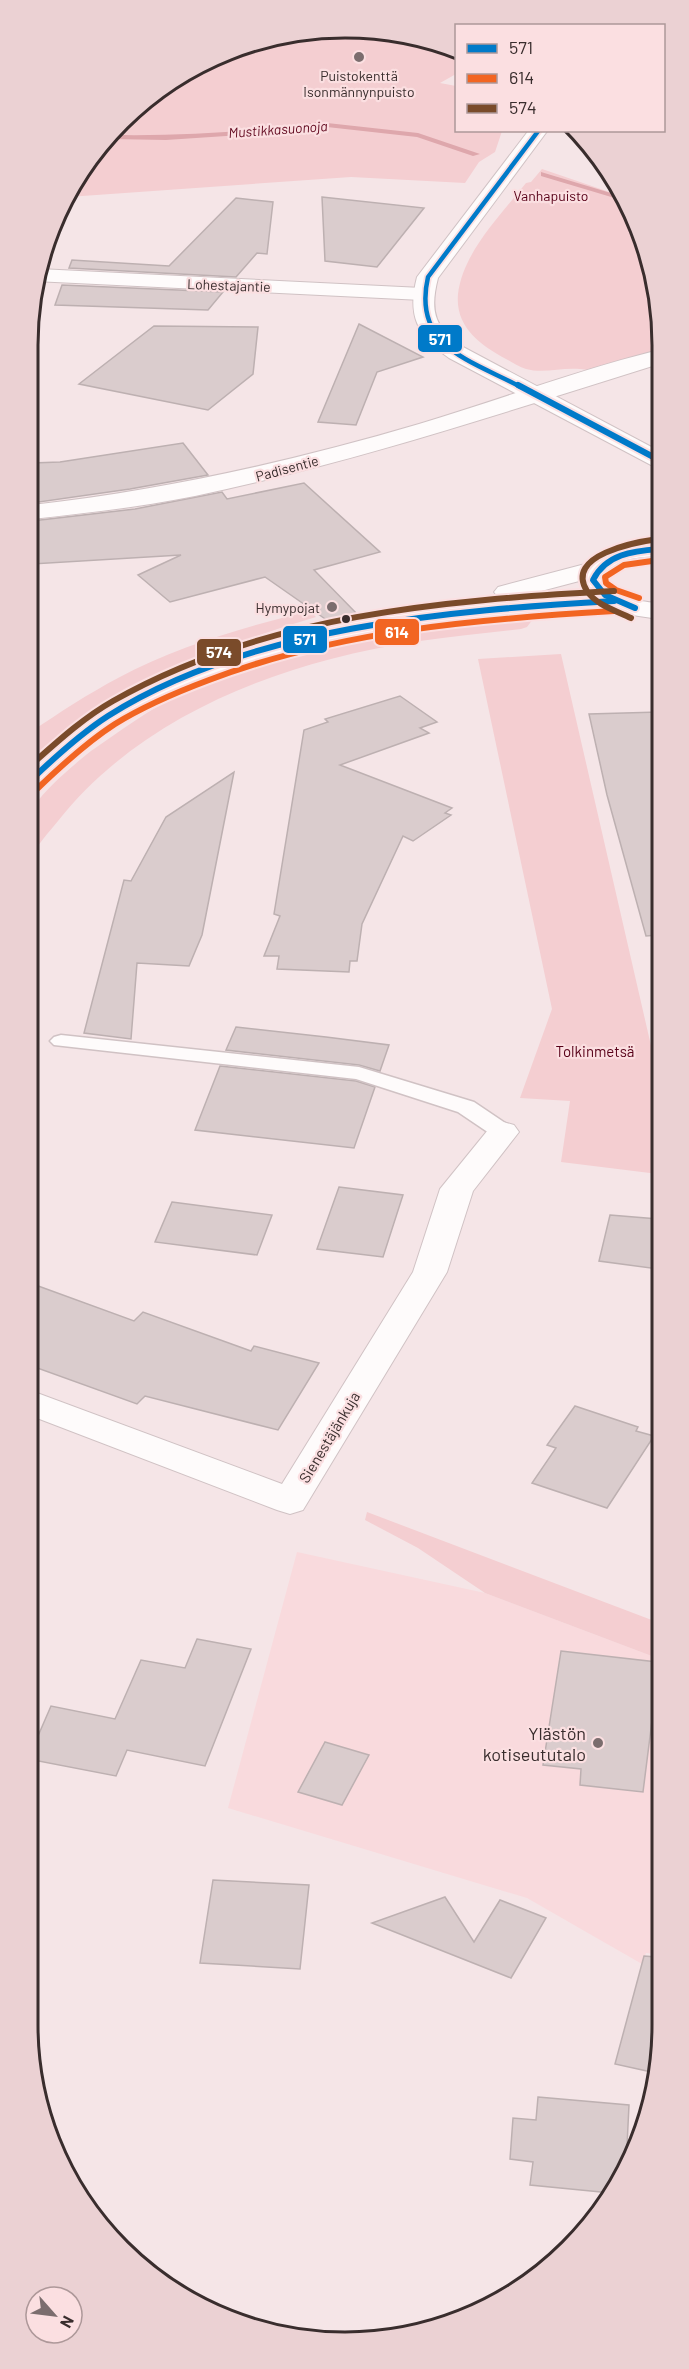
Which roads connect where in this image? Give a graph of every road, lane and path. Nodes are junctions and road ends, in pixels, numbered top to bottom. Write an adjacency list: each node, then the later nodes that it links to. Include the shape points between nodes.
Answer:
1 (536, 132): 3 (street, via 428,277)
2 (45, 275): 3 (street, Lohestajantie)
3 (422, 294): 5 (street, via 426,322 446,346)
4 (652, 359): 5 (street, Padisentie)
5 (536, 395): 6 (street); 7 (street, Padisentie, via 237,481 131,501)
6 (652, 456)
7 (38, 511)
8 (652, 546): 9 (street, via 618,555)
9 (596, 569): 10 (street, via 596,586); 12 (street)
10 (614, 601): 11 (street); 12 (street, via 543,604)
11 (652, 610)
12 (375, 625): 13 (street, via 239,657 188,676 128,705 80,737)
13 (38, 774)
14 (61, 1041): 15 (lane, via 359,1073 466,1107)
15 (503, 1132): 16 (street, Sienestäjänkuja, via 457,1189 429,1272 290,1501)
16 (38, 1405)

